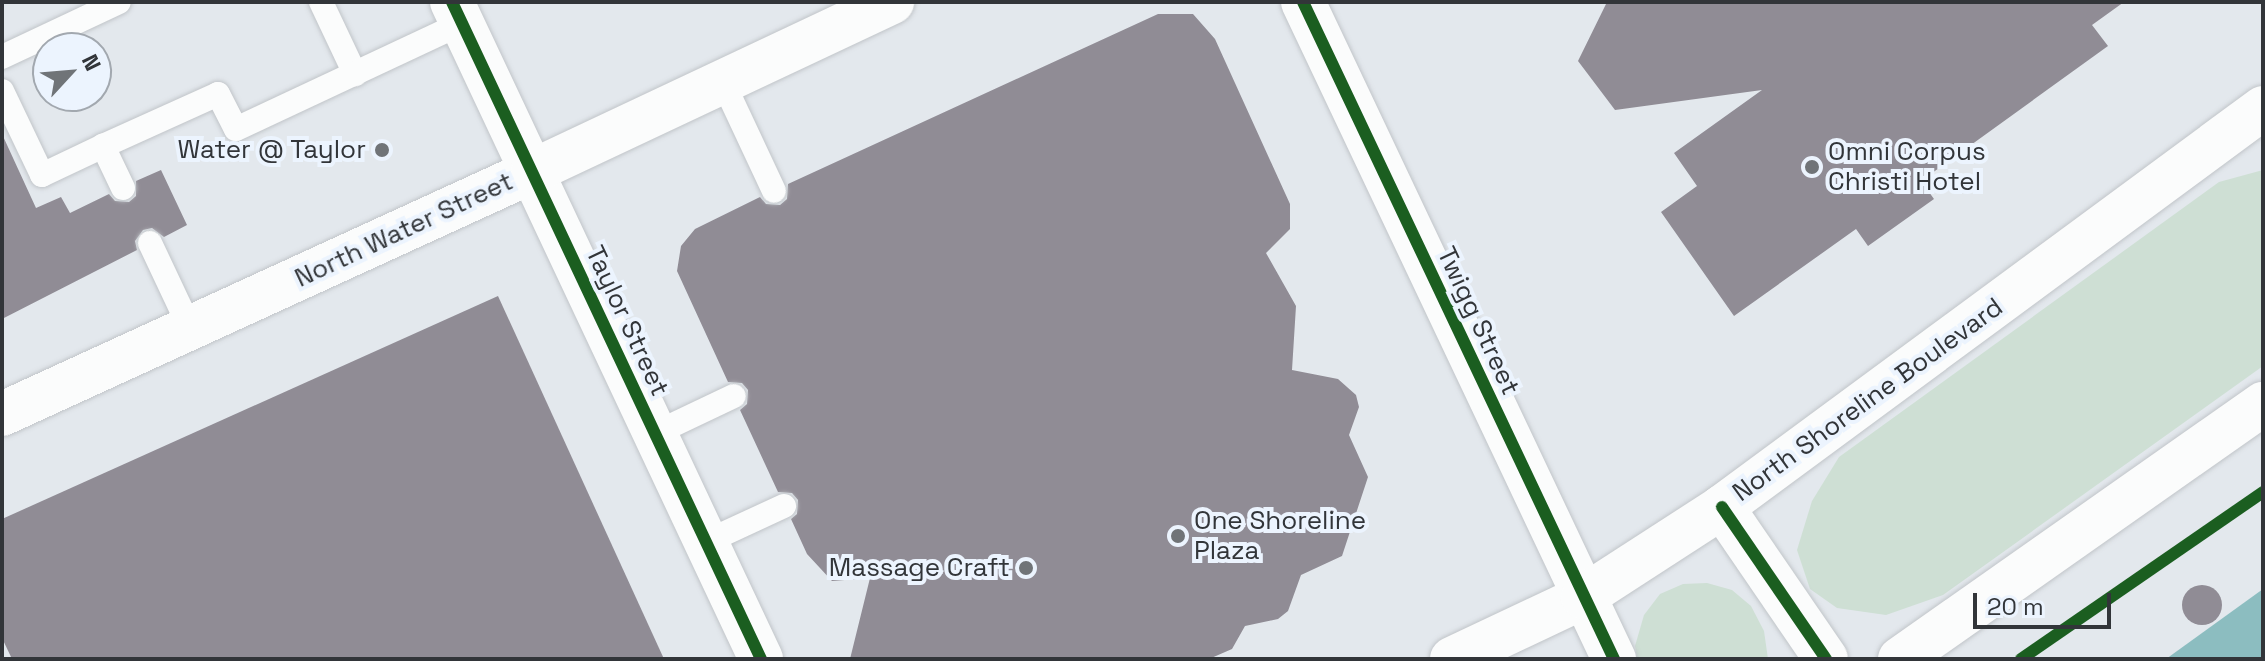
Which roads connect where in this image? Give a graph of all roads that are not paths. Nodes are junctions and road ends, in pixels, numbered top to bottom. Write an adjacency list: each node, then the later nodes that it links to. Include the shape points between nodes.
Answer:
1 (119, 2): 6 (lane)
2 (321, 2): 7 (lane)
3 (892, 2): 8 (main road, North Water Street)
4 (1303, 2): 24 (main road, Twigg Street)
5 (457, 12): 7 (lane); 12 (main road, Taylor Street)
6 (2, 57)
7 (355, 74): 11 (lane, via 236,129 218,94)
8 (723, 82): 12 (main road, North Water Street); 14 (lane)
9 (2, 91): 11 (lane, via 42,175)
10 (2263, 108): 22 (main road, North Shoreline Boulevard)
11 (103, 146): 13 (lane)
12 (533, 171): 16 (main road, North Water Street); 20 (main road, Taylor Street)
13 (123, 188)
14 (774, 191)
15 (150, 243): 16 (lane)
16 (190, 328): 19 (main road, North Water Street)
17 (734, 396): 20 (lane)
18 (2263, 404): 29 (main road)
19 (2, 414)
20 (656, 433): 23 (main road, Taylor Street)
21 (784, 506): 23 (lane)
22 (1722, 507): 24 (main road, North Shoreline Boulevard); 28 (main road)
23 (706, 542): 25 (main road, Taylor Street)
24 (1583, 597): 26 (main road, North Shoreline Boulevard); 27 (main road, Twigg Street)
25 (761, 659)
26 (1452, 659)
27 (1614, 659)
28 (1826, 659)
29 (1900, 659)

